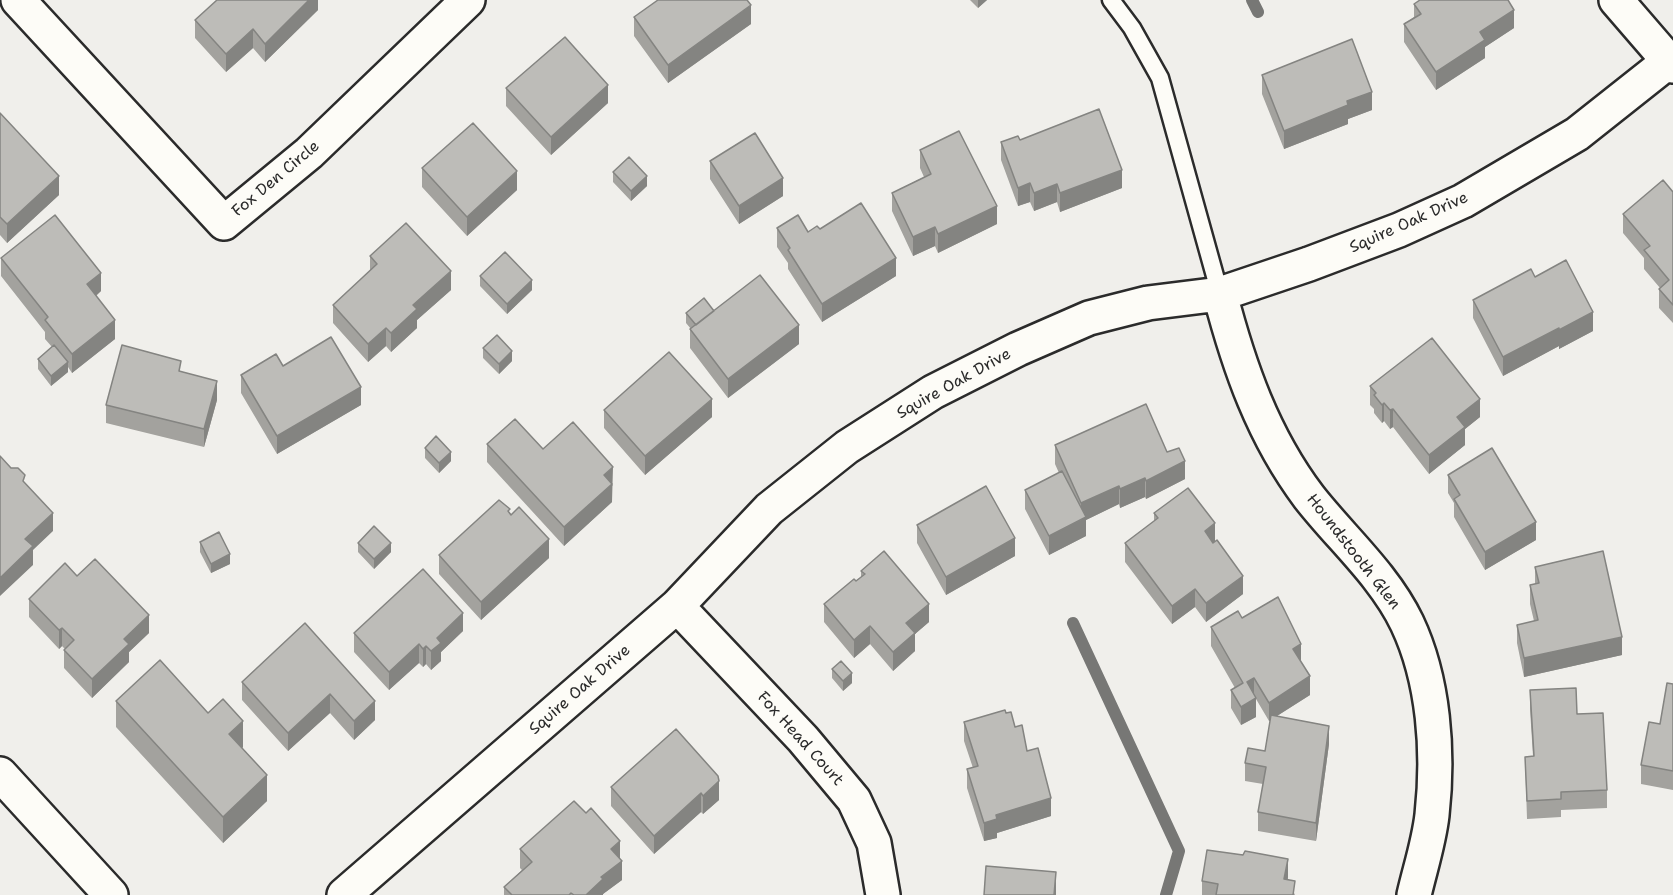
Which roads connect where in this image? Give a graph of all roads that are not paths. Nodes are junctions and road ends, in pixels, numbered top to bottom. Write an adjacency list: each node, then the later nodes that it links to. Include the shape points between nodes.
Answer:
1 (18, 0): 2 (street, Fox Den Circle, via 225,223 309,153)
2 (468, 0)
3 (1111, 0): 6 (lane, via 1160,78)
4 (1616, 0): 5 (street)
5 (1672, 62): 6 (street, Squire Oak Drive, via 1576,134 1463,201 1399,230)
6 (1220, 294): 7 (street, Squire Oak Drive, via 1148,303 1089,318 933,392 847,447 769,509); 12 (street, Houndstooth Glen, via 1255,405 1282,456 1407,622 1426,677 1434,737 1432,816)
7 (677, 606): 10 (street, Squire Oak Drive); 11 (street, Fox Head Court, via 854,800 874,843)
8 (0, 774): 9 (street)
9 (111, 895)
10 (344, 895)
11 (883, 895)
12 (1414, 895)

